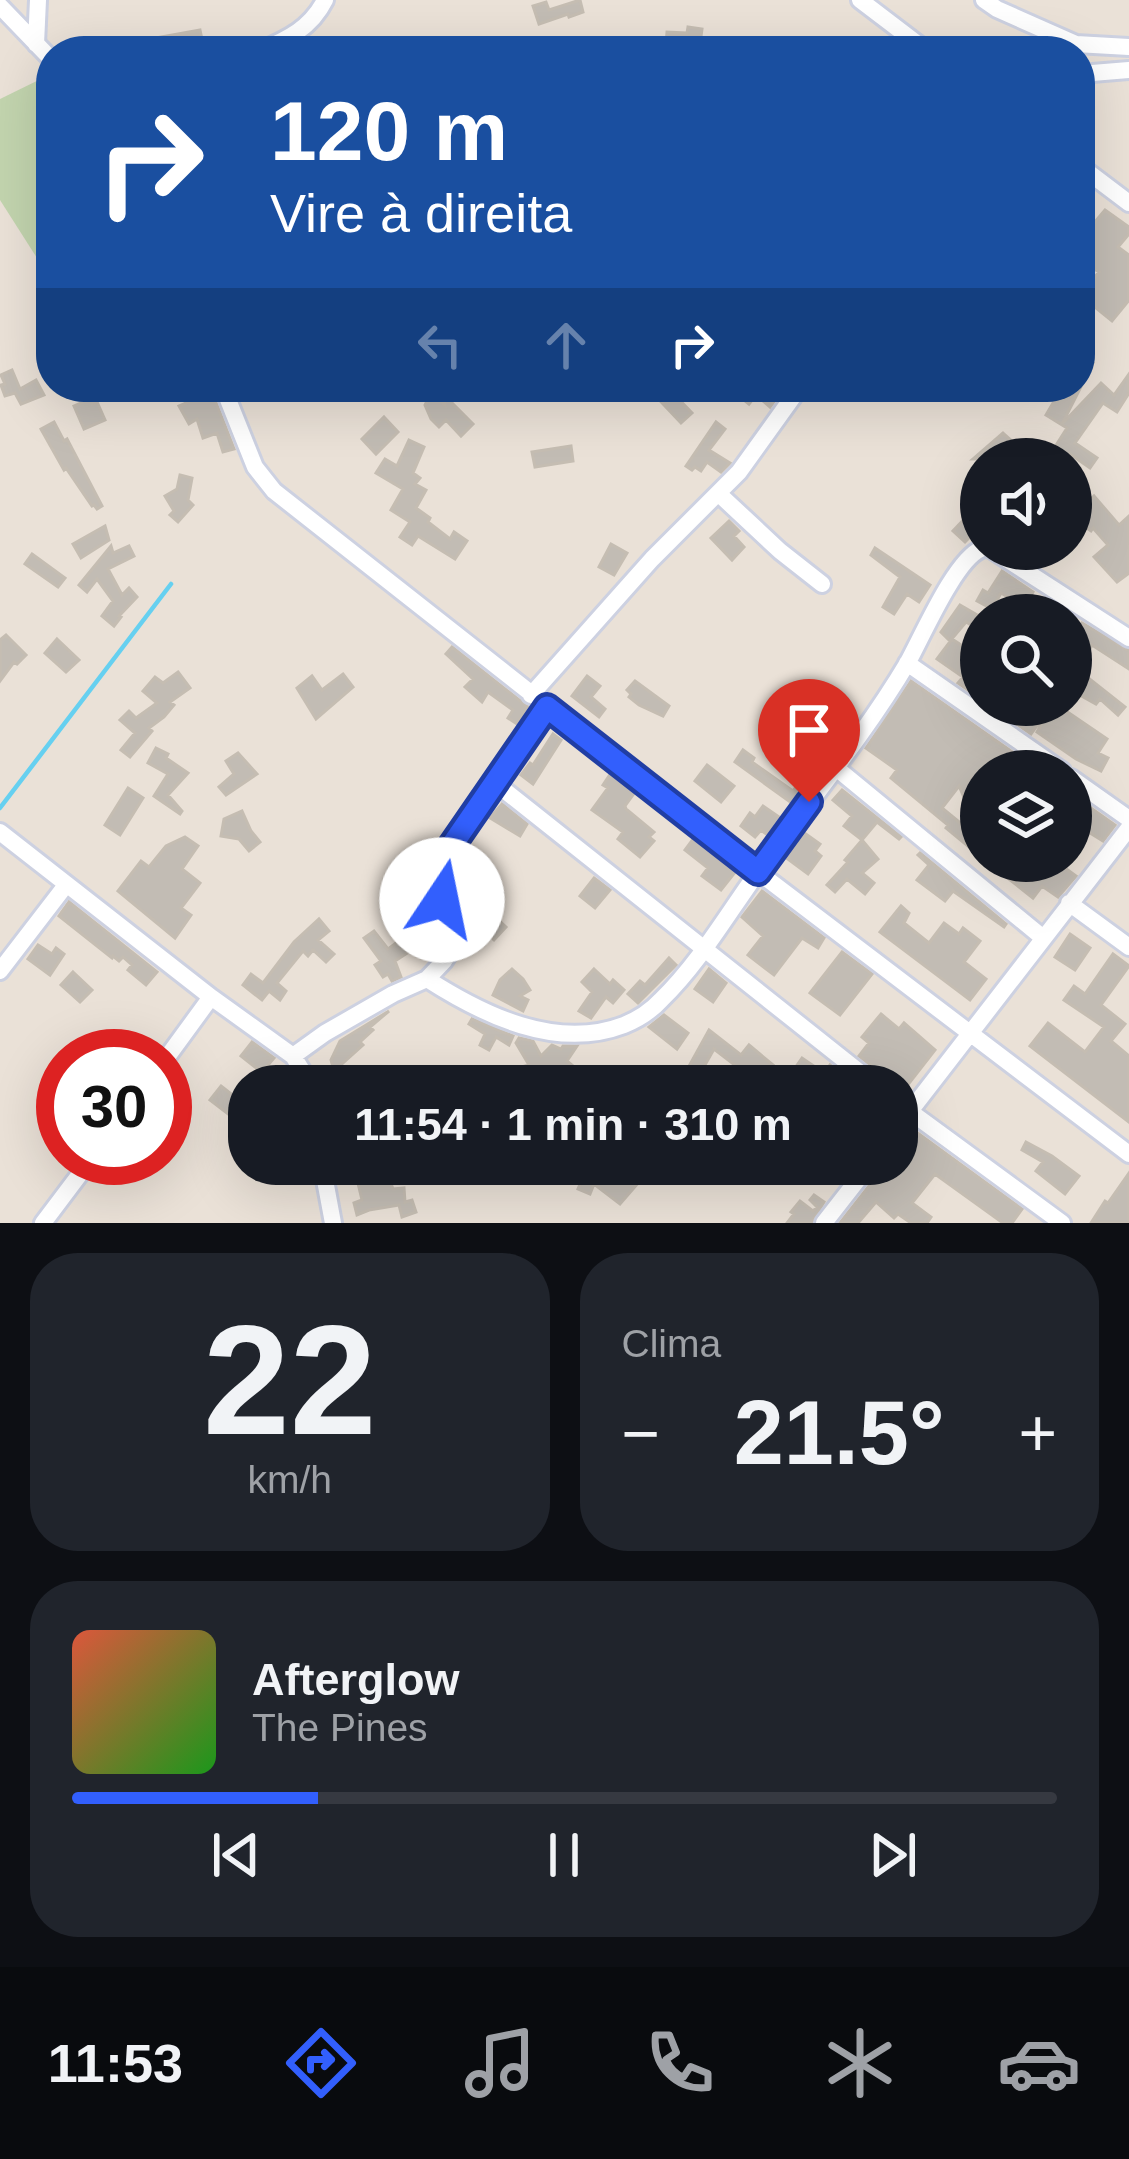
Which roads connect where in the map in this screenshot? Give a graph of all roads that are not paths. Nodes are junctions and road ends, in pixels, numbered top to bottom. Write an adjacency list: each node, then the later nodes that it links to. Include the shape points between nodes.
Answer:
1 (38, 0): 9 (street)
2 (326, 0): 6 (street)
3 (860, 0): 7 (street)
4 (984, 0): 8 (street)
5 (0, 5): 9 (street)
6 (294, 36)
7 (907, 36)
8 (1058, 36)
9 (35, 44)
10 (1095, 45): 11 (street)
11 (1129, 46)
12 (1129, 70): 13 (street)
13 (1095, 73)
14 (1095, 177): 15 (street)
15 (1129, 203)
16 (229, 402): 24 (street, via 255,467 274,491)
17 (790, 402): 18 (street)
18 (719, 494): 21 (street); 24 (street)
19 (960, 570): 23 (street)
20 (1024, 570): 22 (street)
21 (822, 584)
22 (1129, 638)
23 (907, 663): 26 (street); 27 (street)
24 (531, 695): 25 (street)
25 (547, 707): 28 (street); 33 (street)
26 (1032, 750)
27 (835, 767): 33 (street); 36 (street)
28 (494, 782): 38 (street); 40 (street, via 441,861 452,936)
29 (1092, 793): 30 (street)
30 (1129, 819)
31 (1129, 828): 35 (street)
32 (0, 832): 34 (street)
33 (758, 872): 38 (street); 43 (street)
34 (66, 885): 39 (street); 41 (street)
35 (1069, 903): 36 (street); 37 (street)
36 (1042, 937): 43 (street)
37 (1129, 947)
38 (703, 950): 40 (street, via 645,1016 581,1034 498,1019); 46 (street)
39 (0, 971)
40 (427, 979): 44 (street)
41 (211, 997): 42 (street); 44 (street)
42 (188, 1029)
43 (971, 1032): 47 (street); 49 (street)
44 (293, 1056): 45 (street)
45 (299, 1065)
46 (850, 1065)
47 (918, 1090)
48 (918, 1118): 56 (street)
49 (1129, 1154)
50 (72, 1185): 53 (street)
51 (326, 1185): 54 (street)
52 (854, 1185): 55 (street)
53 (44, 1223)
54 (334, 1223)
55 (824, 1223)
56 (1062, 1223)

